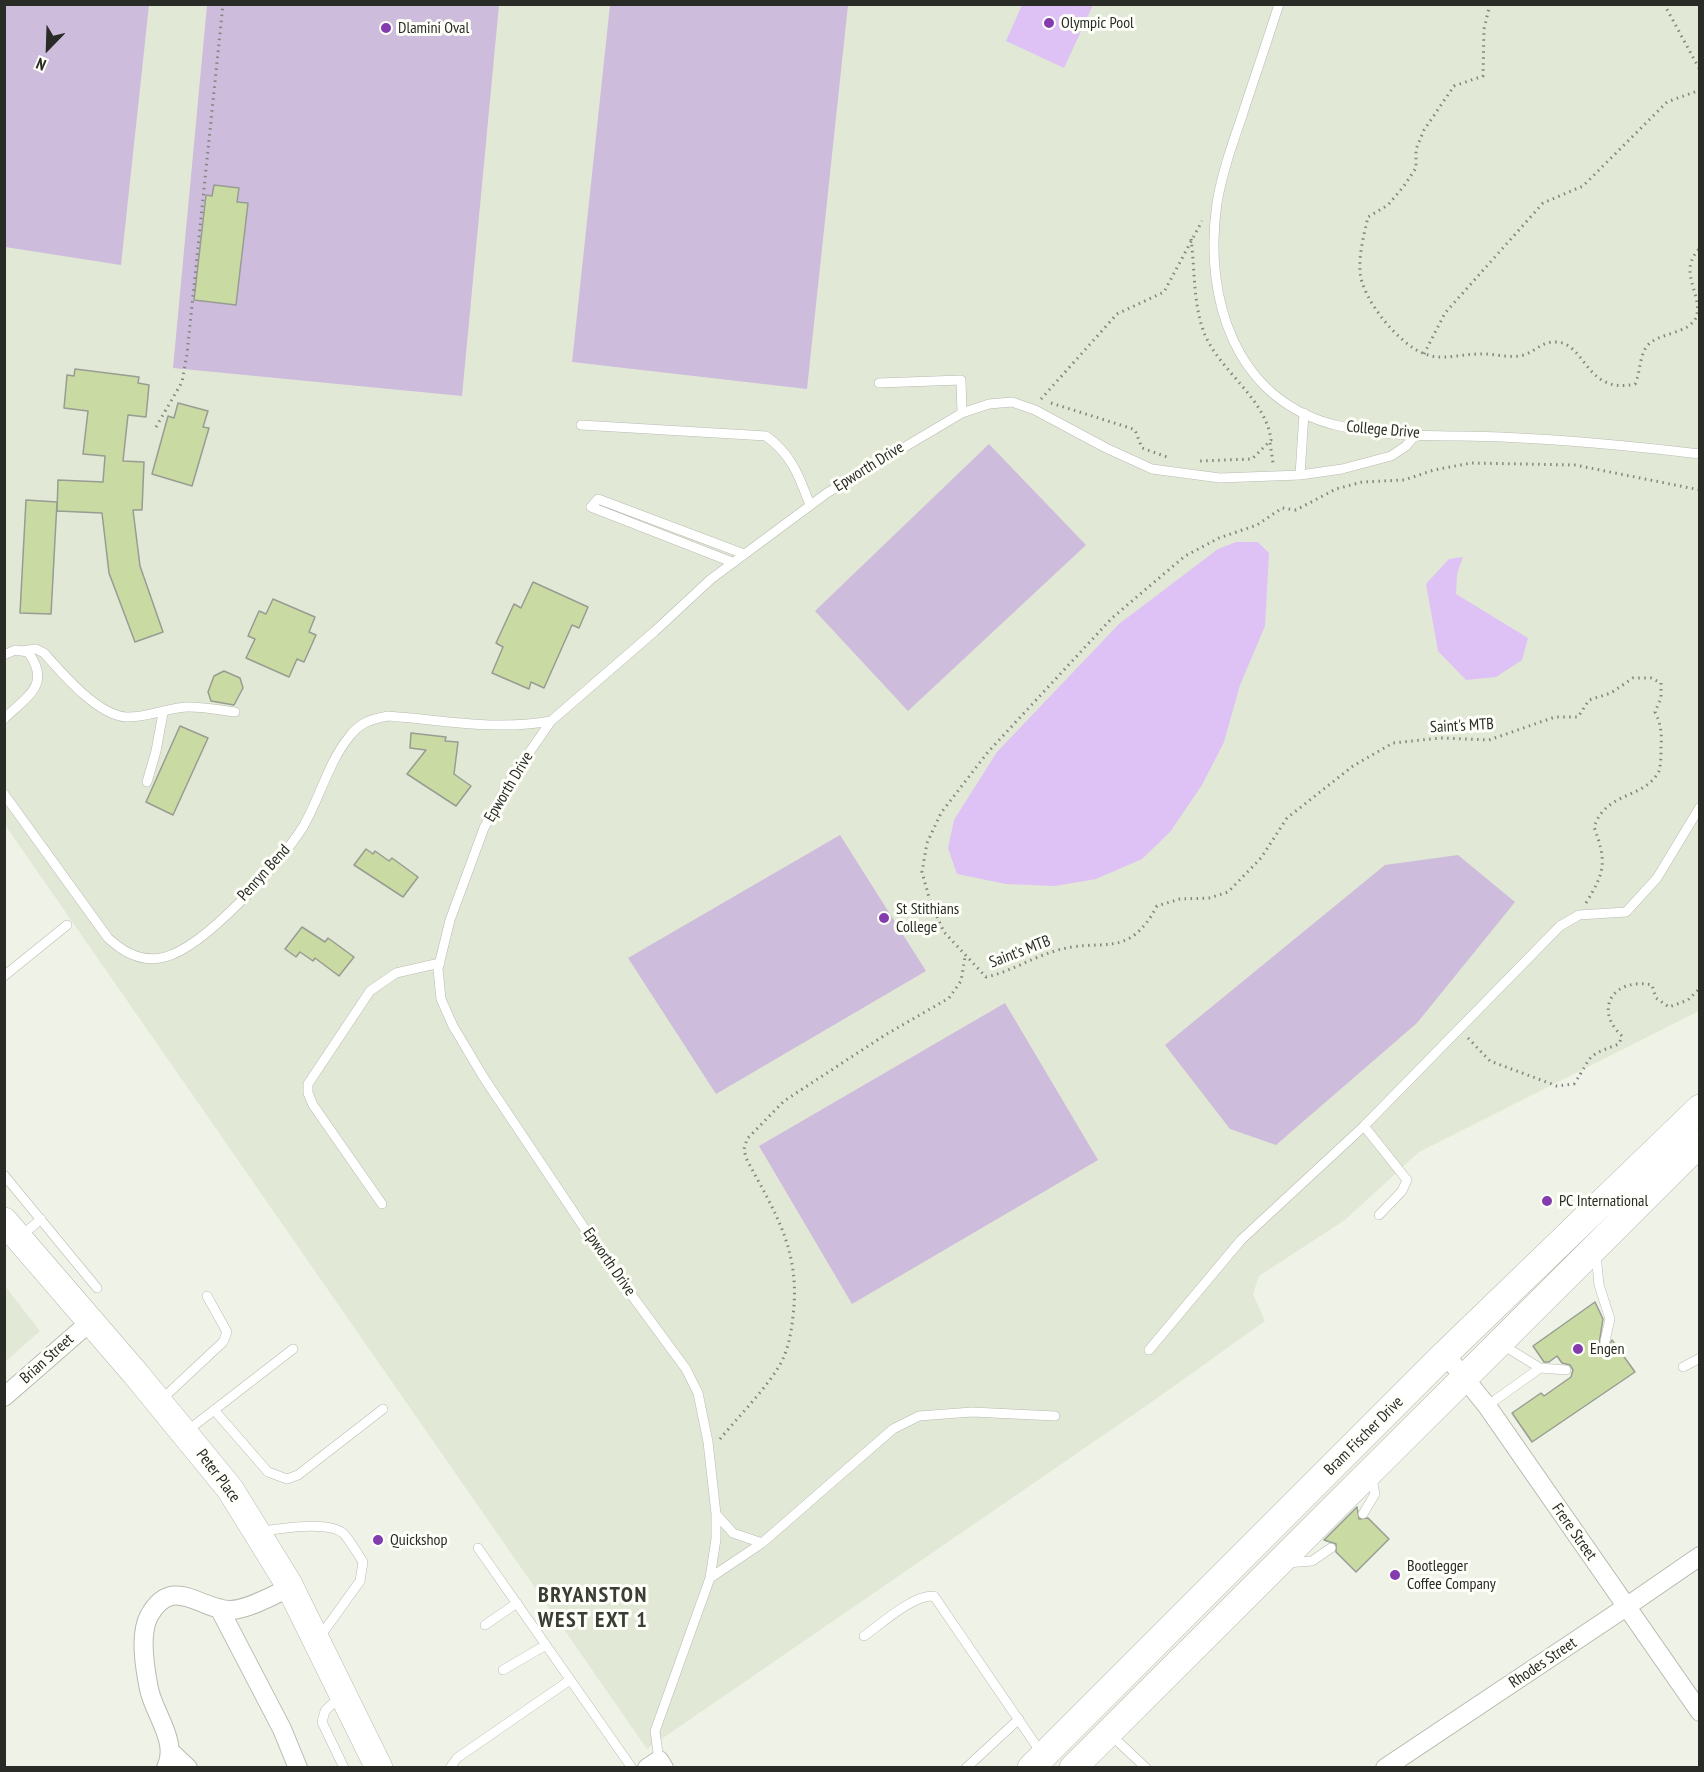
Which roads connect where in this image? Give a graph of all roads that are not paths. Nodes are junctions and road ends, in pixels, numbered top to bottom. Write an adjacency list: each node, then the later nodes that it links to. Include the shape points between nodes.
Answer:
1 (1279, 4): 4 (lane, College Drive, via 1225,166 1217,204 1215,252 1220,303 1232,340 1246,366 1272,393)
2 (879, 383): 3 (lane, via 961,380)
3 (962, 413): 8 (lane, Epworth Drive, via 1012,402 1134,462 1169,473 1220,478); 9 (lane, Epworth Drive)
4 (1304, 413): 6 (lane, College Drive, via 1353,429); 8 (lane)
5 (581, 425): 9 (lane, via 766,436 782,448 795,468)
6 (1417, 433): 7 (lane, College Drive, via 1591,441); 8 (lane, Epworth Drive, via 1391,456)
7 (1700, 454)
8 (1300, 475)
9 (810, 505): 10 (lane, Epworth Drive)
10 (744, 554): 11 (lane, Epworth Drive); 11 (lane, via 598,499 591,507)
11 (732, 562): 17 (lane, Epworth Drive)
12 (21, 651): 13 (lane); 15 (lane, via 36,649 44,653 97,704 113,714 125,717); 16 (lane, via 28,652 33,660 39,679 37,687)
13 (4, 654)
14 (235, 711): 15 (lane, via 188,707)
15 (163, 713): 18 (lane)
16 (4, 719)
17 (551, 721): 19 (lane, Penryn Bend, via 494,727 388,716 360,725 336,757 320,795 283,858 196,940 163,958 130,955 108,938); 22 (lane, Epworth Drive, via 511,779 484,828 450,920)
18 (147, 782)
19 (4, 794)
20 (1700, 807): 25 (lane, via 1658,878 1626,912 1579,915 1560,926)
21 (67, 925): 23 (lane)
22 (440, 963): 28 (lane, via 396,973 370,991 308,1084 313,1105); 54 (lane, Epworth Drive, via 441,999 484,1078 605,1259 687,1369 698,1393)
23 (4, 976)
24 (1700, 1108): 40 (main road, Bram Fischer Drive)
25 (1364, 1126): 29 (lane, via 1407,1180); 39 (lane, via 1241,1240)
26 (1700, 1143): 32 (main road, Bram Fischer Drive)
27 (4, 1174): 30 (lane)
28 (382, 1204)
29 (1379, 1215)
30 (41, 1219): 31 (lane); 33 (lane)
31 (9, 1232): 35 (main road, Peter Place)
32 (1595, 1245): 36 (lane, via 1599,1285 1610,1319); 37 (main road, Bram Fischer Drive)
33 (98, 1288)
34 (207, 1296): 47 (lane, via 227,1332 223,1342)
35 (84, 1327): 46 (street, Brian Street); 47 (main road, Peter Place); 56 (main road, Peter Place)
36 (1605, 1341)
37 (1498, 1343): 42 (lane); 45 (main road, Bram Fischer Drive)
38 (293, 1349): 50 (lane)
39 (1149, 1350)
40 (1445, 1354): 45 (street, Frere Street); 78 (main road, Bram Fischer Drive)
41 (1700, 1358): 43 (lane)
42 (1540, 1368): 44 (lane); 48 (lane)
43 (1683, 1368)
44 (1566, 1370)
45 (1463, 1377): 48 (street, Frere Street); 53 (main road, Bram Fischer Drive)
46 (4, 1397)
47 (160, 1402): 52 (main road, Peter Place)
48 (1487, 1406): 65 (street, Frere Street)
49 (383, 1409): 50 (lane, via 298,1476 286,1479 268,1472)
50 (214, 1410): 52 (lane)
51 (1055, 1416): 57 (lane, via 972,1412 919,1416 893,1429)
52 (185, 1433): 56 (main road, Peter Place, via 230,1489)
53 (1370, 1470): 55 (lane, via 1375,1494); 61 (main road, Bram Fischer Drive)
54 (716, 1514): 57 (lane, via 733,1533); 62 (lane, Epworth Drive)
55 (1363, 1514)
56 (252, 1531): 63 (main road, Peter Place); 70 (main road, Peter Place, via 288,1583); 70 (lane, via 316,1526 334,1529 343,1533 363,1562 360,1581)
57 (762, 1543): 62 (lane)
58 (478, 1548): 64 (lane)
59 (1331, 1548): 61 (lane, via 1312,1561)
60 (1700, 1556): 65 (street, Rhodes Street)
61 (1278, 1562): 76 (main road, Bram Fischer Drive)
62 (710, 1578): 79 (lane, Epworth Drive, via 656,1731)
63 (283, 1591): 66 (street, via 244,1608); 70 (main road, Peter Place)
64 (517, 1603): 67 (lane); 69 (lane)
65 (1626, 1607): 74 (street, Frere Street); 90 (street, Rhodes Street)
66 (219, 1608): 77 (street, via 187,1595 172,1596 158,1604 144,1629 149,1690); 81 (street)
67 (485, 1625)
68 (864, 1636): 75 (lane, via 926,1595 934,1596)
69 (546, 1645): 71 (lane); 72 (lane)
70 (314, 1646): 73 (main road, Peter Place); 84 (main road, Peter Place)
71 (503, 1670)
72 (570, 1680): 85 (lane, via 457,1758); 86 (lane)
73 (336, 1700): 82 (lane, via 325,1711 322,1722); 83 (main road, Peter Place)
74 (1700, 1713)
75 (1018, 1719): 78 (lane); 87 (lane)
76 (1108, 1732): 88 (main road, Bram Fischer Drive); 89 (lane)
77 (168, 1760): 80 (street)
78 (1037, 1762)
79 (657, 1765)
80 (188, 1767)
81 (298, 1767)
82 (344, 1767)
83 (369, 1767)
84 (380, 1767)
85 (450, 1767)
86 (632, 1767)
87 (966, 1767)
88 (1073, 1767)
89 (1146, 1767)
90 (1385, 1767)

